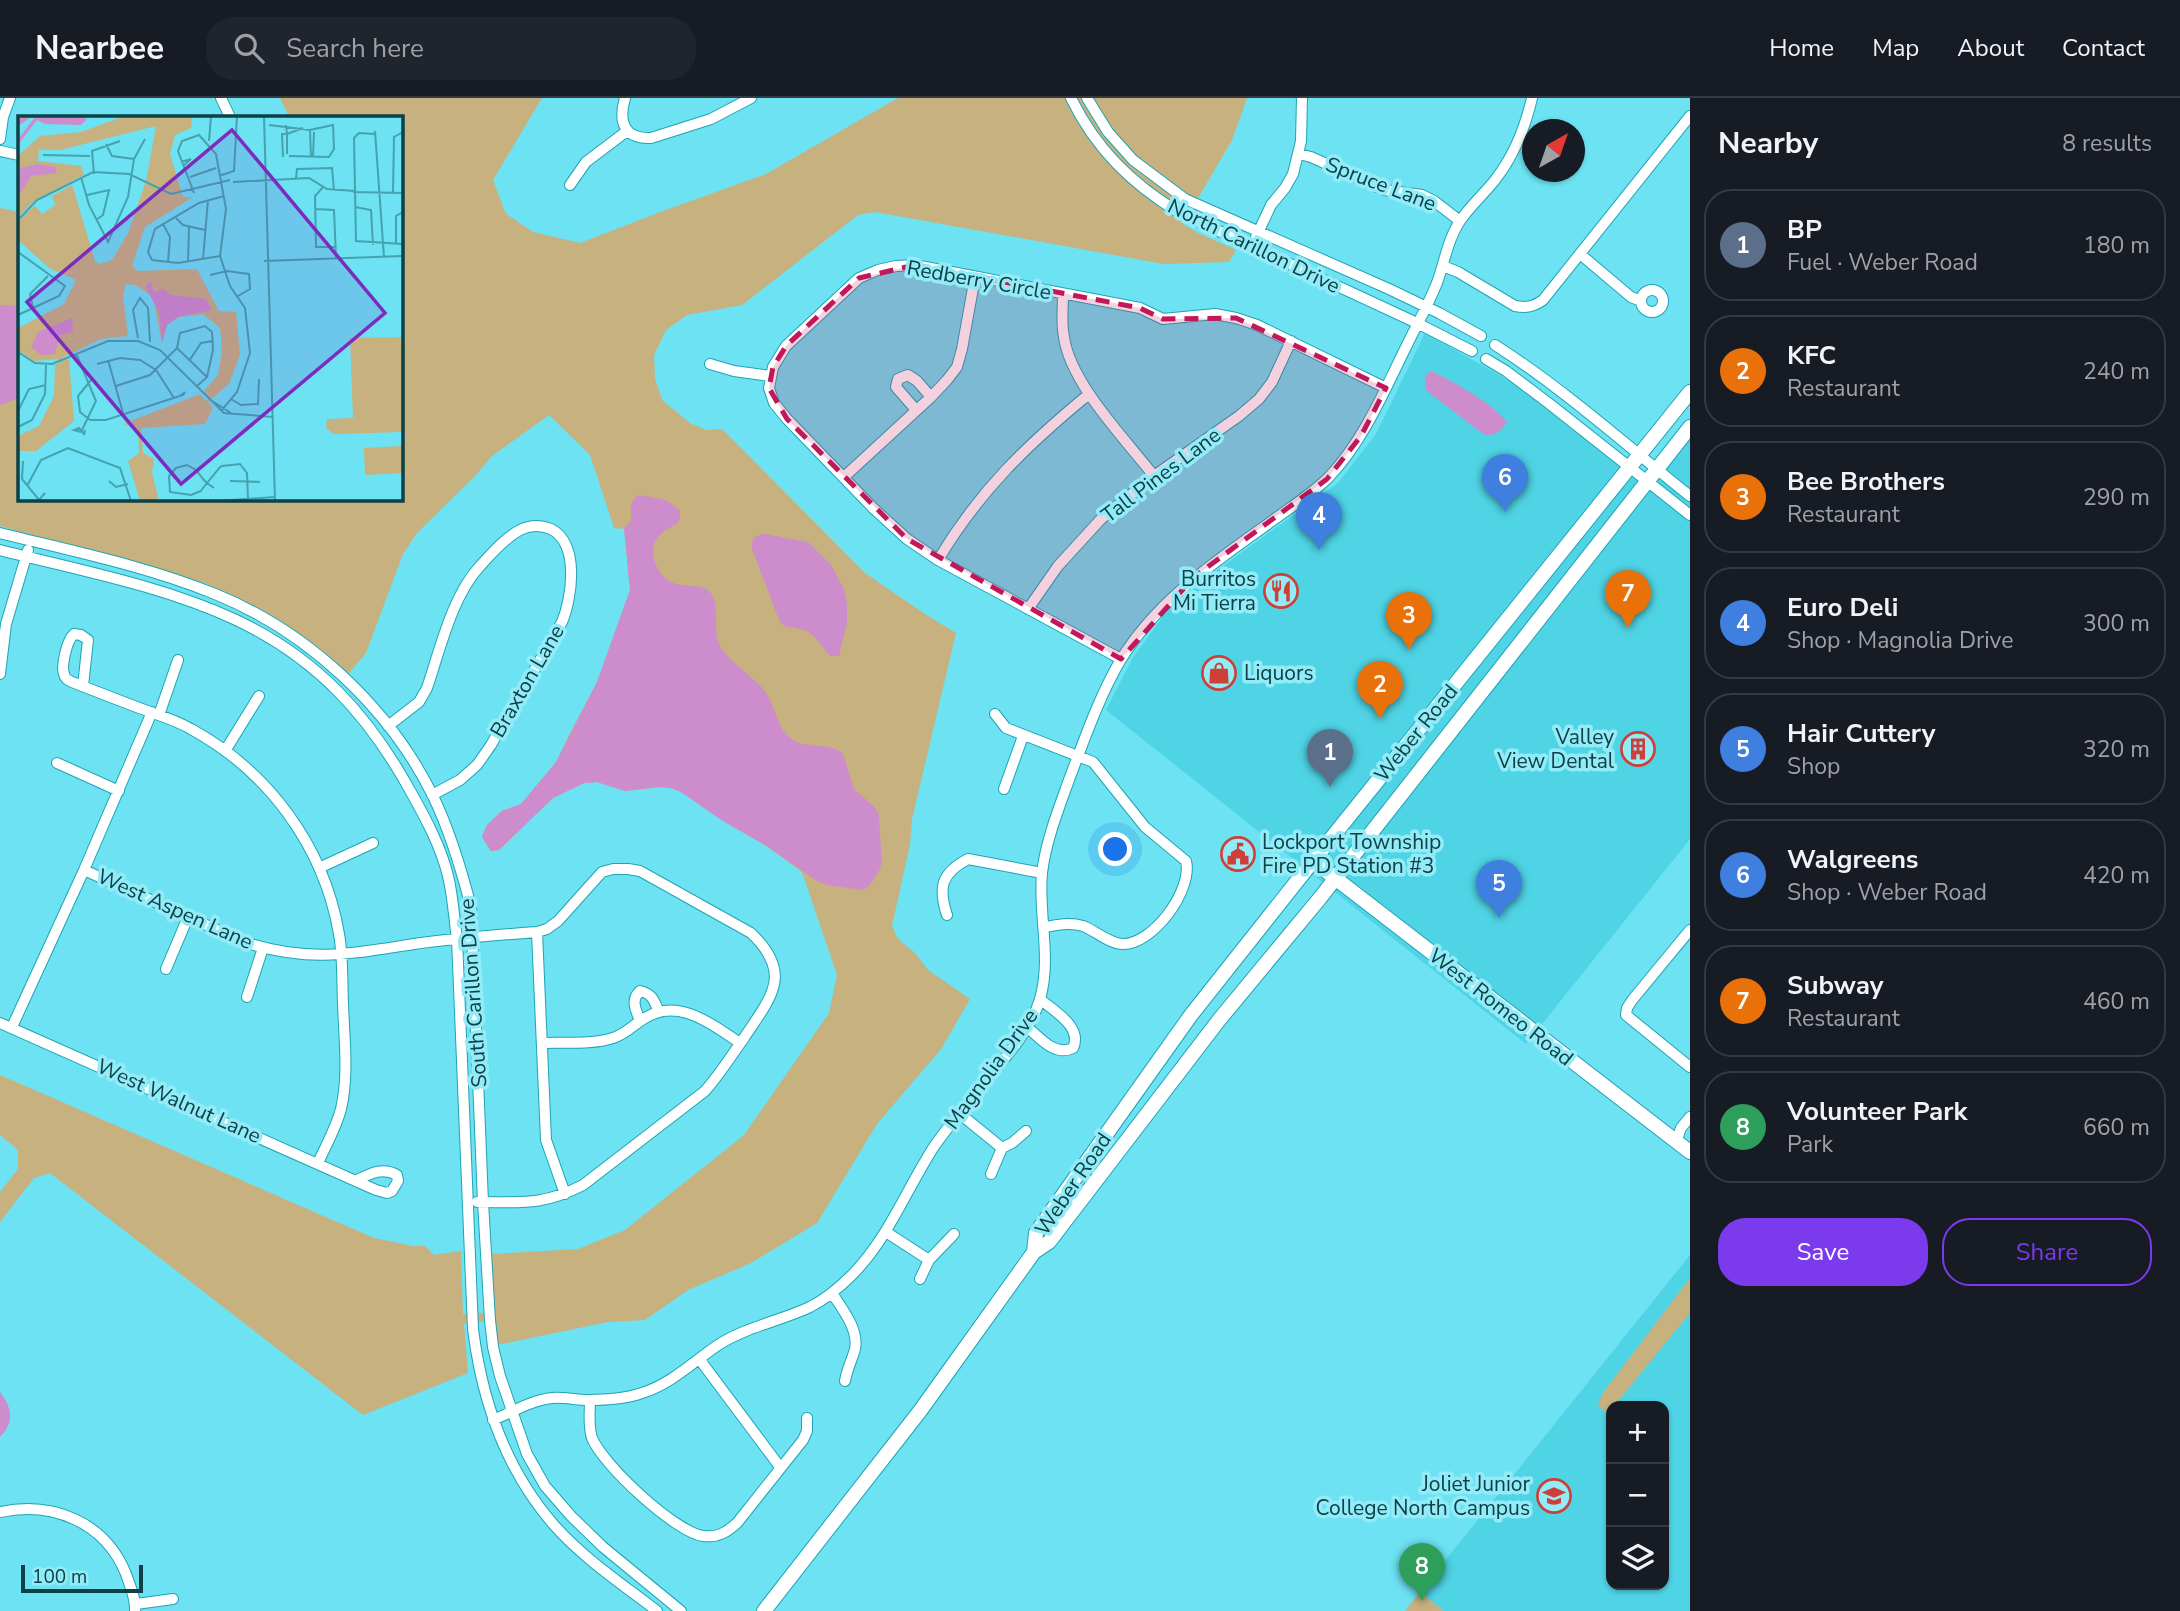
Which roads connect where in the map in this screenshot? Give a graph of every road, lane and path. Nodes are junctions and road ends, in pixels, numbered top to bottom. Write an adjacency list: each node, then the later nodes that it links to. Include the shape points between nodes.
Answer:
1 (10, 98): 12 (street)
2 (221, 98): 9 (street)
3 (625, 98): 11 (street, via 621,110)
4 (751, 98): 11 (street, via 711,119 651,138)
5 (1071, 98): 19 (street, North Carillon Drive, via 1097,142 1147,193)
6 (1087, 98): 18 (street, North Carillon Drive, via 1108,132 1161,183)
7 (1302, 98): 14 (street)
8 (1532, 98): 17 (street, Magnolia Drive, via 1515,150)
9 (230, 116)
10 (1688, 120): 20 (street)
11 (627, 131): 16 (street, via 586,162)
12 (0, 139)
13 (0, 151): 15 (street)
14 (1299, 154): 17 (street, Spruce Lane, via 1384,190 1422,195); 18 (street, via 1293,174)
15 (18, 155)
16 (570, 185)
17 (1460, 221): 21 (street, Magnolia Drive)
18 (1258, 232): 19 (street); 25 (street, North Carillon Drive)
19 (1251, 246): 26 (street, North Carillon Drive)
20 (1580, 254): 21 (street, via 1543,300 1523,308); 24 (street, via 1630,297)
21 (1443, 266): 25 (street, Magnolia Drive)
22 (975, 277): 23 (street, Redberry Circle); 33 (street, Redberry Circle, via 915,265 859,278 786,346); 37 (street, via 957,367)
23 (1063, 294): 28 (street, Redberry Circle, via 1140,308 1163,319 1215,314 1236,318); 36 (street, via 1064,340)
24 (1641, 301)
25 (1426, 306): 26 (street, Magnolia Drive); 27 (street, North Carillon Drive)
26 (1417, 323): 30 (street, North Carillon Drive); 34 (street, Magnolia Drive)
27 (1481, 336)
28 (1291, 341): 34 (street, Redberry Circle); 43 (street, Tall Pines Lane, via 1259,399)
29 (1495, 345): 40 (street)
30 (1472, 351)
31 (1486, 359): 41 (street)
32 (710, 365): 33 (street)
33 (770, 376): 44 (street, via 774,403)
34 (1386, 388): 54 (street, Magnolia Drive, via 1361,436 1327,479 1175,593)
35 (1690, 392): 40 (main road, Weber Road)
36 (1089, 394): 43 (street); 52 (street, via 1004,469 964,518)
37 (931, 397): 38 (street); 38 (street, via 908,375 898,379 896,387)
38 (916, 410): 44 (street)
39 (1690, 428): 42 (main road, Weber Road)
40 (1639, 455): 41 (main road, Weber Road); 42 (street)
41 (1629, 467): 45 (street); 70 (main road, Weber Road)
42 (1657, 470): 45 (main road, Weber Road); 46 (street)
43 (1154, 476): 53 (street, Tall Pines Lane, via 1080,540)
44 (844, 477): 52 (street, via 907,539)
45 (1647, 482): 47 (street); 74 (main road, Weber Road)
46 (1690, 496)
47 (1690, 515)
48 (0, 533): 49 (street, South Carillon Drive)
49 (30, 541): 51 (street); 61 (street, South Carillon Drive, via 180,580 266,619 330,665)
50 (0, 550): 51 (street, South Carillon Drive)
51 (26, 556): 56 (street, via 6,624); 81 (street, South Carillon Drive, via 180,598 232,618 269,636 322,674 377,738 429,823 448,875)
52 (938, 560): 53 (street)
53 (1028, 609): 54 (street)
54 (1121, 659): 64 (street, Magnolia Drive)
55 (178, 660): 59 (street)
56 (0, 674)
57 (83, 686): 59 (street)
58 (259, 696): 63 (street)
59 (156, 714): 63 (street, via 189,727); 67 (street)
60 (995, 714): 62 (street, via 1006,728)
61 (388, 726): 68 (street, South Carillon Drive); 68 (street, Braxton Lane, via 419,702 427,688 458,600 479,566 522,529 545,527 562,536 570,554 569,607 562,622 477,765)
62 (1023, 736): 64 (street); 66 (street)
63 (225, 751): 71 (street, via 269,790 290,816)
64 (1077, 758): 73 (street, Magnolia Drive); 77 (street, via 1093,762 1145,827 1186,861 1188,868 1168,915 1131,942 1121,944 1069,923)
65 (57, 763): 67 (street)
66 (1004, 789)
67 (118, 791): 72 (street)
68 (432, 795): 80 (street, South Carillon Drive, via 461,867)
69 (373, 843): 71 (street)
70 (1313, 861): 74 (main road, West Romeo Road); 109 (main road, Weber Road, via 1191,1015 1036,1233)
71 (319, 868): 83 (street)
72 (84, 870): 76 (street, West Aspen Lane); 90 (street)
73 (1042, 873): 75 (street, via 968,859 944,880 941,896); 77 (street, Magnolia Drive)
74 (1335, 878): 98 (main road, West Romeo Road); 109 (main road, Weber Road, via 1049,1242)
75 (947, 915)
76 (188, 916): 82 (street, West Aspen Lane); 84 (street)
77 (1045, 927): 86 (street, Magnolia Drive)
78 (1690, 930): 94 (street, via 1633,999 1626,1015)
79 (537, 932): 80 (street, West Aspen Lane); 92 (street); 93 (street, via 558,921 602,872 640,871 751,933 770,953 775,982 770,999)
80 (473, 937): 81 (street, West Aspen Lane); 106 (street, South Carillon Drive)
81 (457, 939): 83 (street, West Aspen Lane); 105 (street, South Carillon Drive)
82 (263, 948): 83 (street, West Aspen Lane, via 295,954); 85 (street)
83 (342, 954): 101 (street, via 345,1086 341,1110)
84 (166, 969)
85 (247, 997)
86 (1040, 999): 91 (street, Magnolia Drive); 91 (street, via 1070,1025 1076,1042 1061,1052)
87 (659, 1012): 88 (street); 88 (street, via 653,998 640,991 634,998); 93 (street, via 688,1012)
88 (640, 1021): 92 (street, via 621,1035 598,1042)
89 (0, 1023): 90 (street, West Walnut Lane)
90 (12, 1027): 101 (street, West Walnut Lane)
91 (1027, 1027): 95 (street, Magnolia Drive)
92 (542, 1043): 104 (street, via 546,1140)
93 (740, 1043): 104 (street, via 705,1091)
94 (1690, 1067)
95 (959, 1113): 99 (street); 107 (street, Magnolia Drive)
96 (1690, 1117): 98 (street, via 1681,1128)
97 (1026, 1131): 99 (street)
98 (1683, 1138): 100 (main road, West Romeo Road)
99 (1002, 1148): 102 (street)
100 (1690, 1152)
101 (318, 1163): 103 (street, West Walnut Lane)
102 (991, 1174)
103 (357, 1180)
104 (565, 1194): 106 (street, via 535,1202)
105 (468, 1202): 106 (street); 118 (street, South Carillon Drive, via 477,1364)
106 (483, 1202): 116 (street, South Carillon Drive, via 493,1347)
107 (886, 1232): 110 (street); 112 (street, Magnolia Drive)
108 (954, 1234): 110 (street)
109 (1034, 1252): 123 (main road, Weber Road, via 920,1411)
110 (929, 1260): 111 (street)
111 (920, 1279)
112 (832, 1293): 113 (street, Magnolia Drive, via 743,1332); 114 (street, via 855,1337)
113 (700, 1360): 115 (street, Magnolia Drive, via 646,1392); 119 (street)
114 (845, 1381)
115 (590, 1400): 116 (street, Magnolia Drive, via 554,1398); 119 (street, via 589,1425 597,1448 637,1492 690,1532 716,1536 727,1532)
116 (512, 1412): 118 (street, Magnolia Drive); 125 (street, South Carillon Drive, via 545,1486 603,1547)
117 (807, 1418): 119 (street, via 803,1440)
118 (493, 1420): 124 (street, South Carillon Drive, via 523,1484 554,1525)
119 (780, 1467)
120 (0, 1513): 122 (street, via 44,1509 90,1528 121,1561)
121 (173, 1599): 122 (street)
122 (136, 1608)
123 (763, 1608)
124 (657, 1611)
125 (681, 1611)

